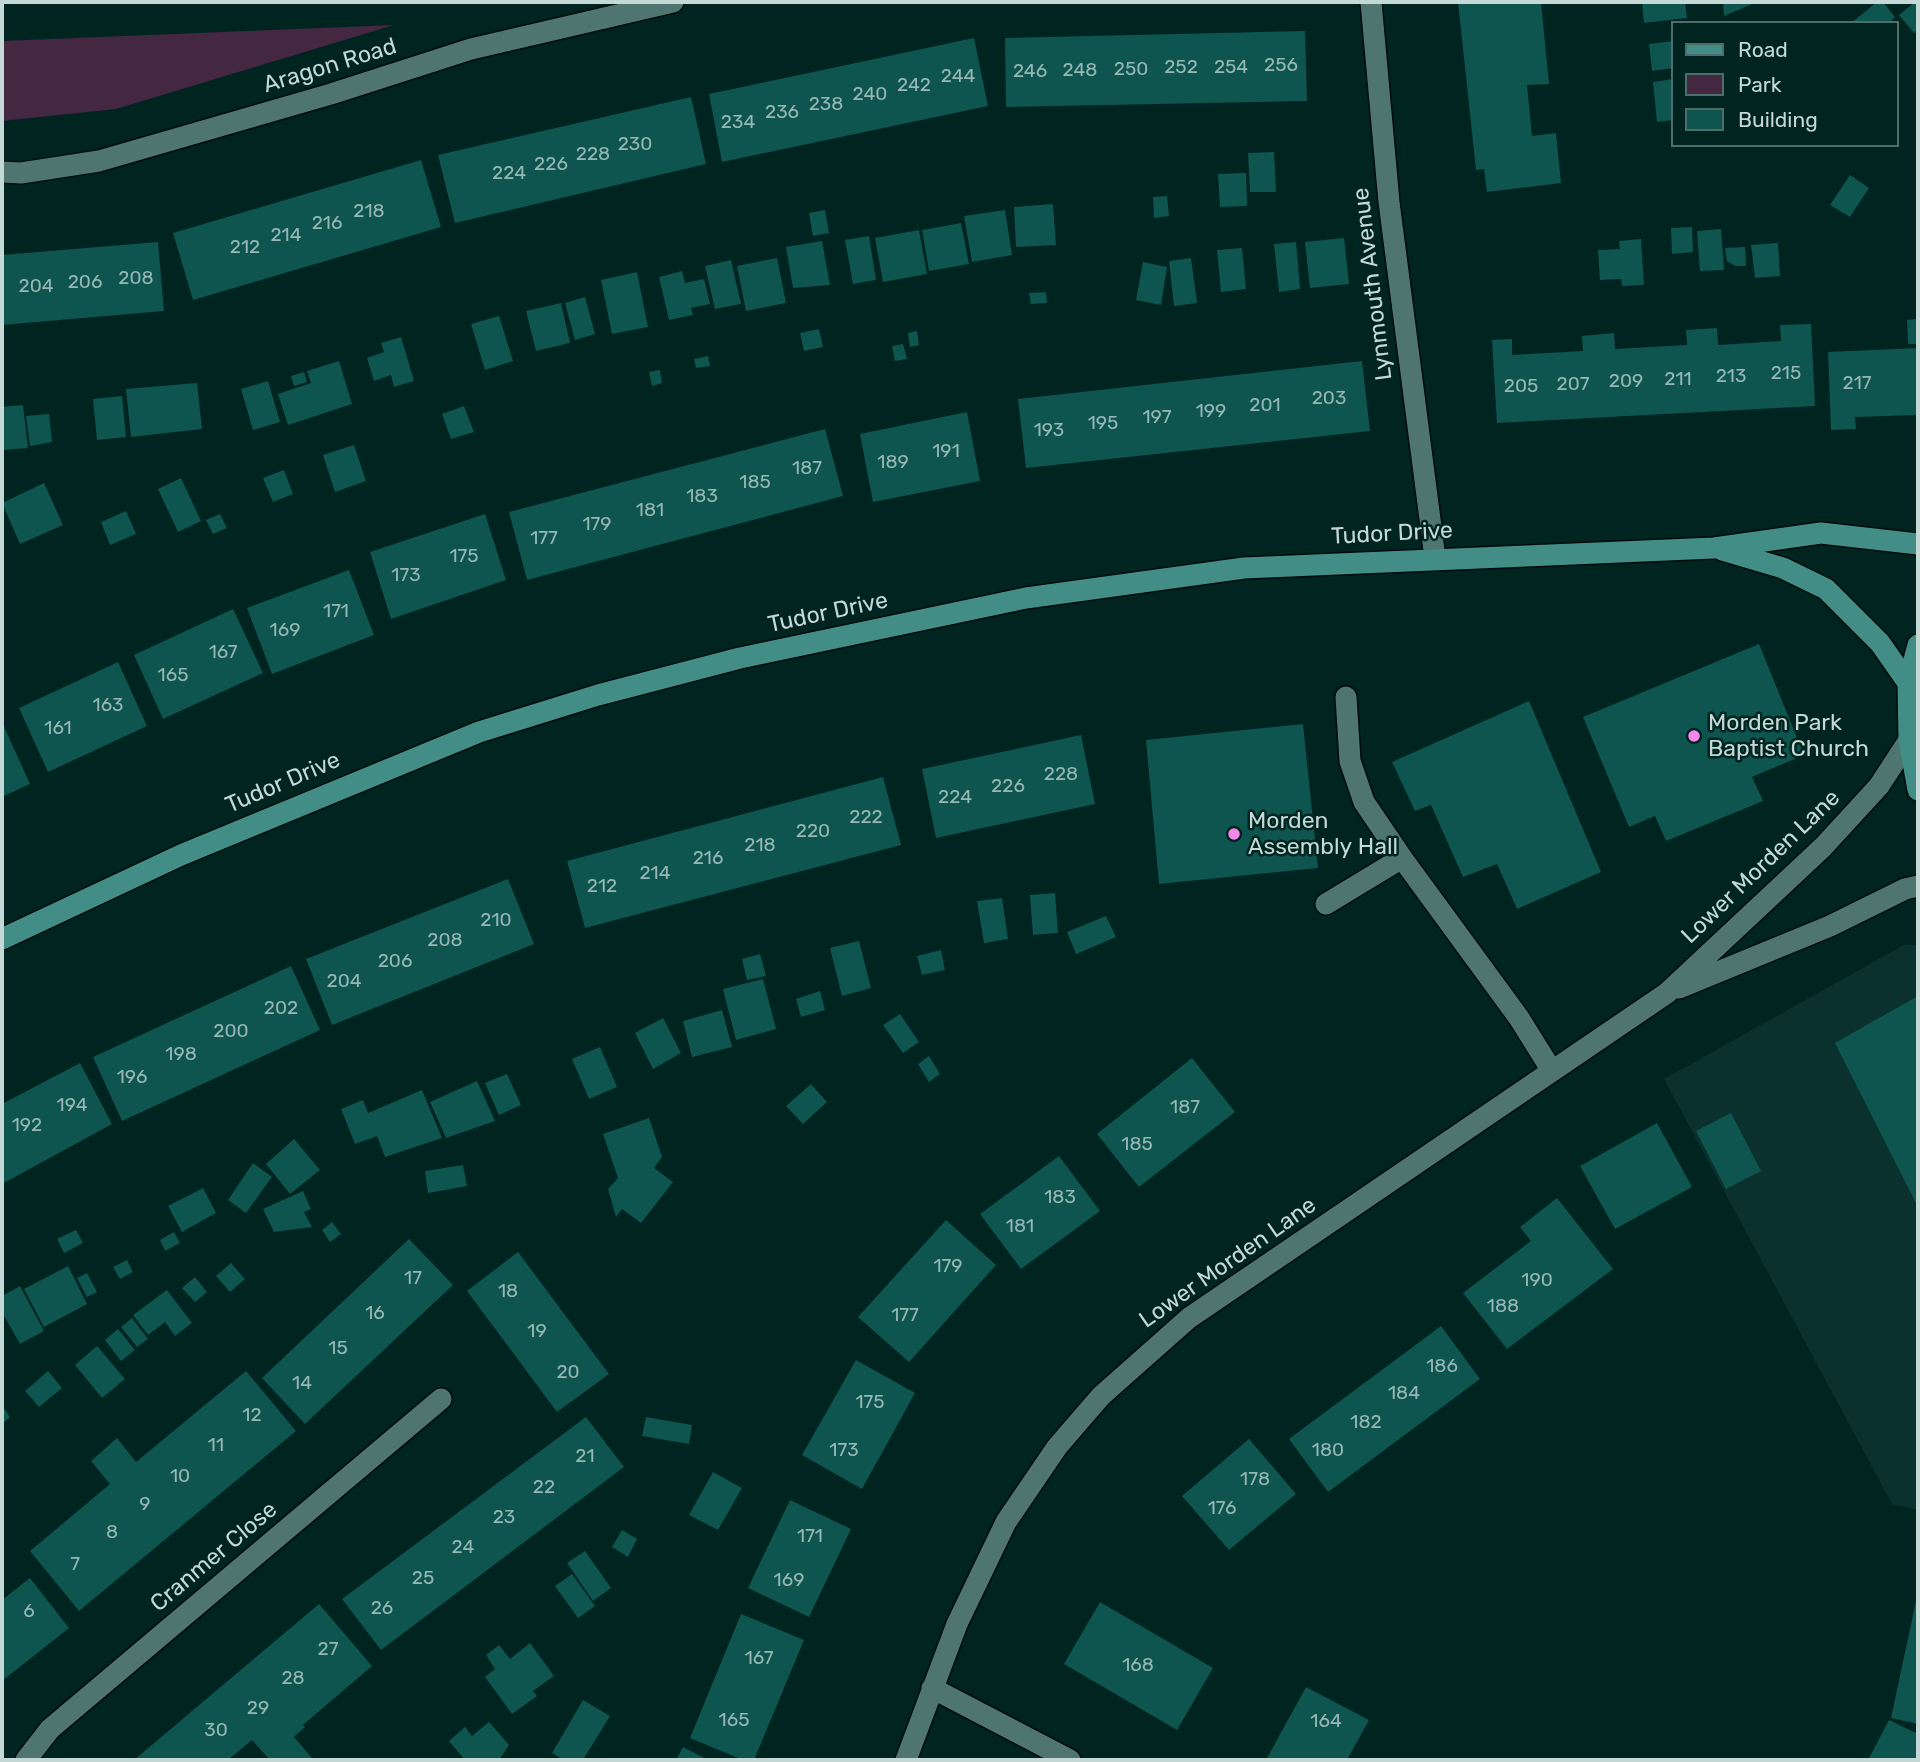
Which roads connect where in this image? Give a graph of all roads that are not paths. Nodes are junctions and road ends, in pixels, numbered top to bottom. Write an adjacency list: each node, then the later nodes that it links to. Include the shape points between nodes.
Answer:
1 (673, 2): 3 (street, Aragon Road, via 471,49 99,161)
2 (1371, 2): 6 (street, Lynmouth Avenue, via 1389,202)
3 (2, 172)
4 (1918, 544): 5 (main road, Tudor Drive, via 1821,533)
5 (1714, 548): 6 (main road, Tudor Drive); 8 (main road, Tudor Drive, via 1783,568 1826,589 1880,643)
6 (1435, 558): 15 (main road, Tudor Drive, via 1244,568 1026,598 740,658 598,695 387,767 181,855)
7 (1918, 645): 8 (main road)
8 (1908, 683): 10 (main road)
9 (1346, 697): 12 (street, via 1350,761 1364,802)
10 (1909, 740): 11 (main road); 16 (street, Lower Morden Lane, via 1879,786 1823,847)
11 (1918, 790)
12 (1402, 858): 14 (street); 17 (street, via 1519,1018)
13 (1918, 886): 16 (street, Lower Morden Lane)
14 (1326, 904)
15 (2, 939)
16 (1667, 993): 17 (street, Lower Morden Lane)
17 (1552, 1071): 19 (street, Lower Morden Lane, via 1189,1318 1101,1396 1056,1447 1006,1522 978,1576)
18 (441, 1399): 20 (street, Cranmer Close, via 50,1729)
19 (932, 1688): 21 (street, Lower Morden Lane); 22 (street)
20 (26, 1760)
21 (905, 1760)
22 (1070, 1760)

